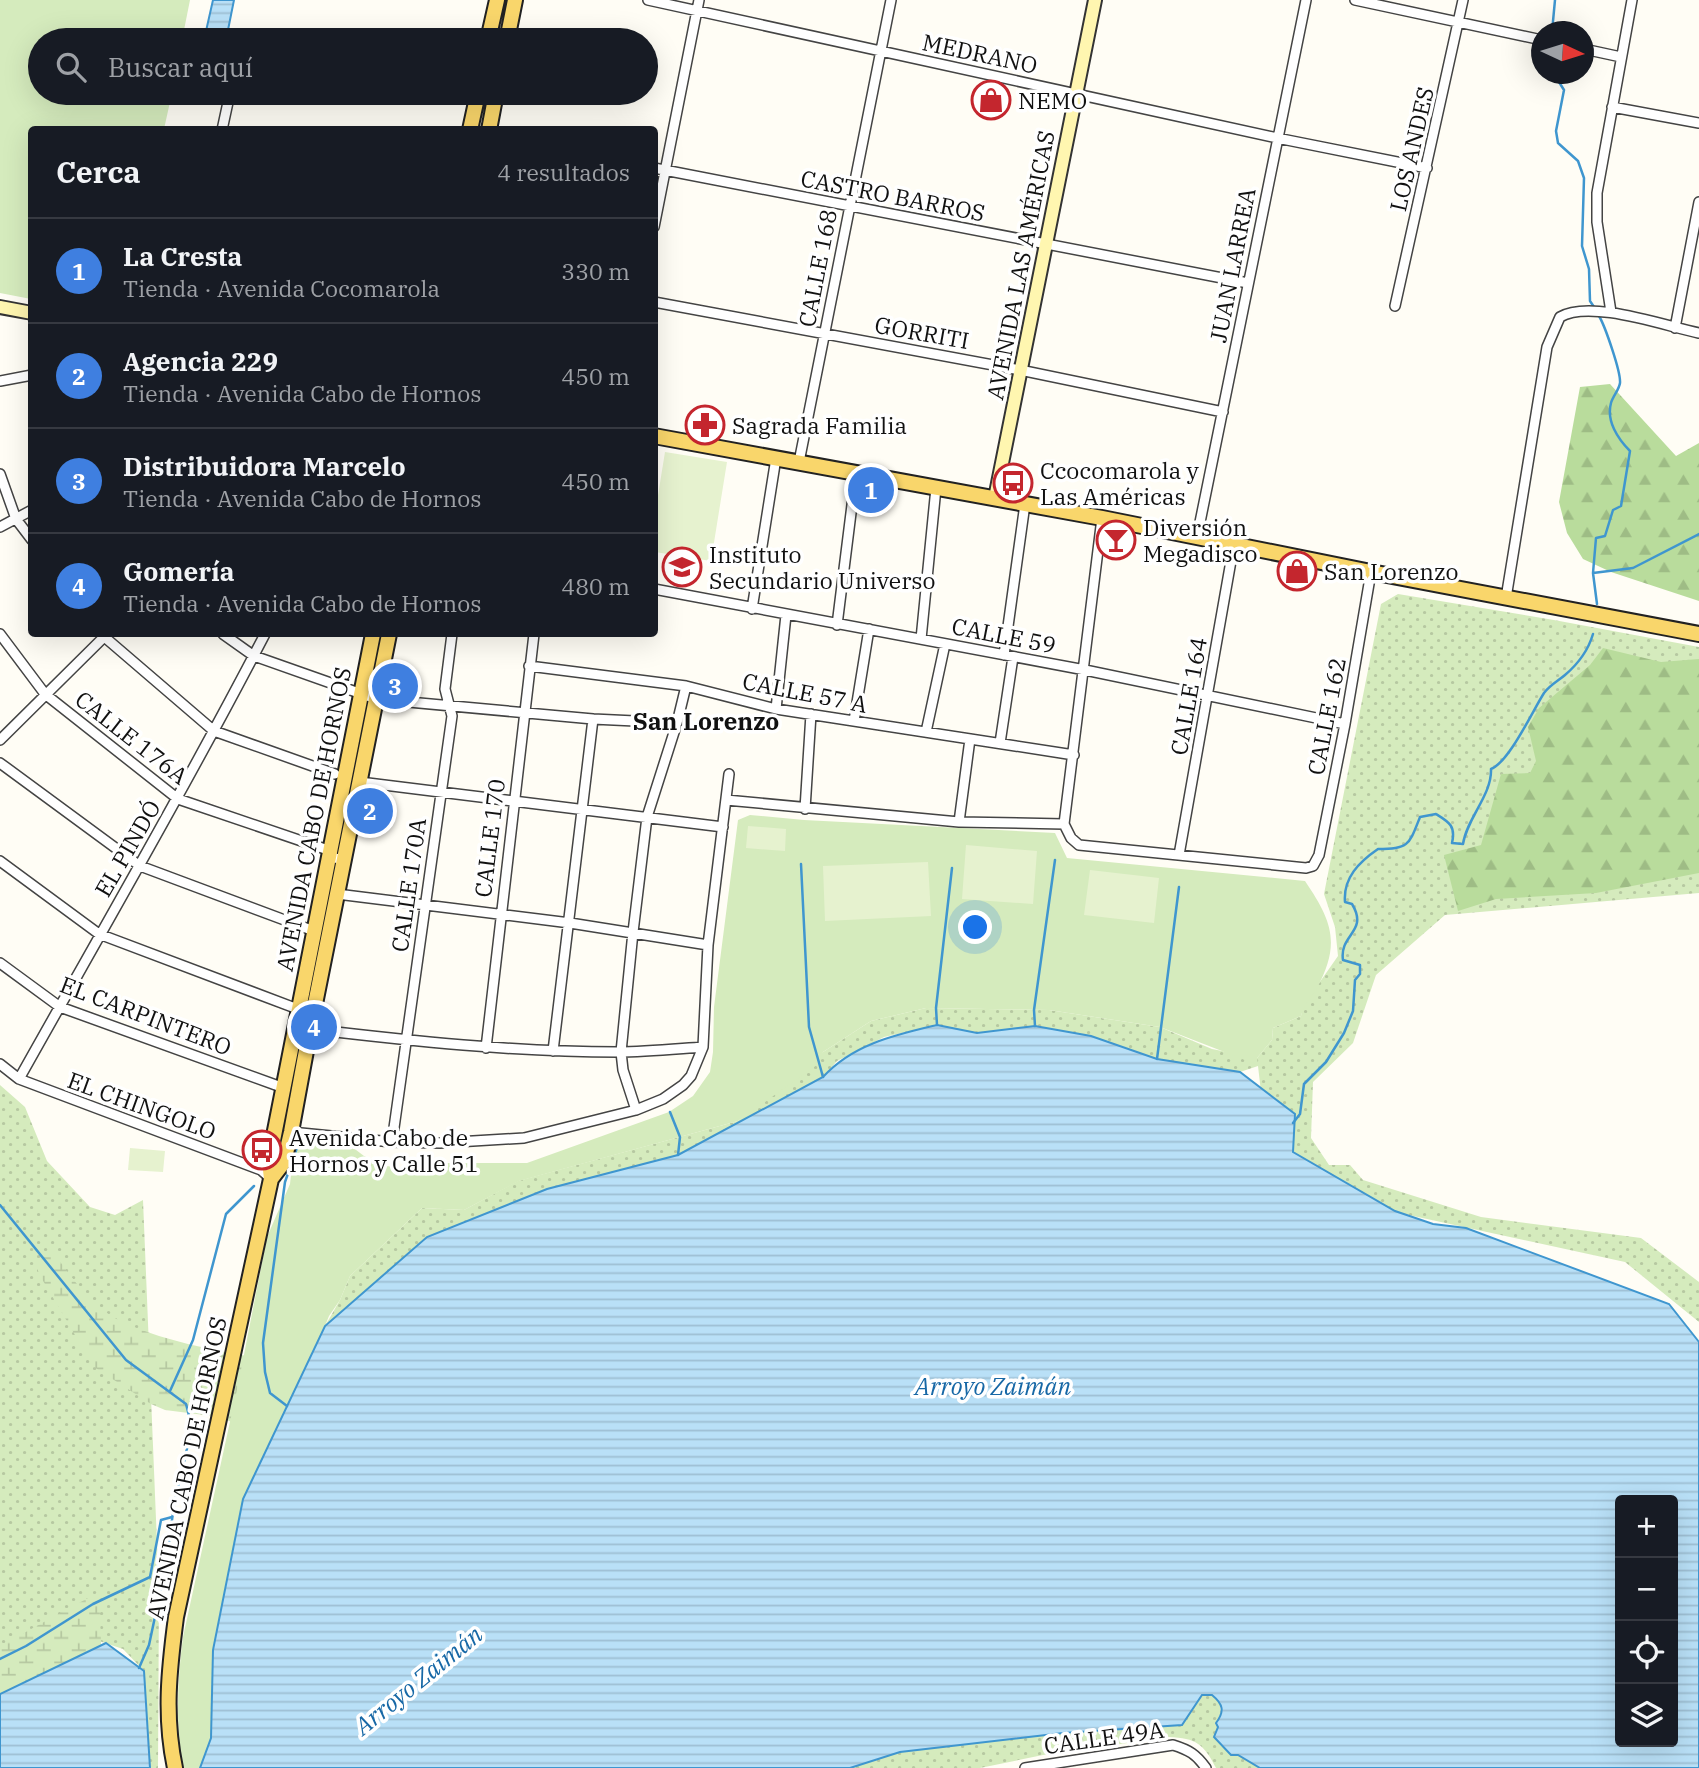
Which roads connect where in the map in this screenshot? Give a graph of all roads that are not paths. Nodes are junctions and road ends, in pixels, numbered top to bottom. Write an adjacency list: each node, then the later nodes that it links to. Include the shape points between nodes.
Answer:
1 (497, 0): 13 (main road)
2 (515, 0): 14 (main road)
3 (648, 0): 11 (street, MEDRANO)
4 (699, 0): 11 (street)
5 (891, 0): 16 (street, CALLE 168)
6 (1095, 0): 19 (main road, AVENIDA LAS AMÉRICAS)
7 (1306, 0): 28 (street, JUAN LARREA)
8 (1354, 0): 12 (street)
9 (1464, 0): 12 (street, LOS ANDES)
10 (1632, 0): 18 (street)
11 (697, 11): 16 (street, MEDRANO); 31 (street)
12 (1459, 22): 15 (street); 29 (street, LOS ANDES)
13 (491, 28)
14 (509, 28)
15 (1531, 38)
16 (882, 51): 19 (street, MEDRANO); 33 (street, CALLE 168)
17 (1594, 51): 18 (street)
18 (1621, 57): 23 (street)
19 (1076, 94): 28 (street, MEDRANO); 35 (main road, AVENIDA LAS AMÉRICAS)
20 (227, 105): 25 (street)
21 (475, 105): 26 (main road)
22 (494, 105): 27 (main road)
23 (1612, 107): 24 (street); 41 (street, via 1597,193)
24 (1699, 123)
25 (223, 126)
26 (471, 126)
27 (490, 126)
28 (1277, 138): 29 (street, MEDRANO); 36 (street, JUAN LARREA)
29 (1427, 167): 38 (street, LOS ANDES)
30 (658, 168): 31 (street, CASTRO BARROS)
31 (666, 170): 33 (street, CASTRO BARROS); 34 (street)
32 (1699, 202): 42 (street)
33 (849, 206): 35 (street, CASTRO BARROS); 44 (street, CALLE 168)
34 (658, 208)
35 (1046, 243): 36 (street, CASTRO BARROS); 45 (main road, AVENIDA LAS AMÉRICAS)
36 (1248, 283): 48 (street, JUAN LARREA)
37 (658, 304): 44 (street, GORRITI)
38 (1395, 306)
39 (0, 307): 40 (main road)
40 (28, 312)
41 (1611, 312): 42 (street); 66 (street, via 1575,311 1560,317 1547,347)
42 (1675, 328): 43 (street)
43 (1699, 333)
44 (824, 334): 45 (street, GORRITI); 51 (street, CALLE 168)
45 (1020, 370): 48 (street, GORRITI); 55 (main road, AVENIDA LAS AMÉRICAS)
46 (28, 376): 47 (street)
47 (0, 381)
48 (1223, 412): 62 (street, JUAN LARREA)
49 (658, 437): 50 (main road)
50 (776, 458): 51 (main road); 67 (street)
51 (799, 462): 52 (main road)
52 (856, 473): 54 (main road); 69 (street)
53 (0, 474): 59 (street)
54 (936, 488): 55 (main road); 81 (street)
55 (995, 498): 56 (main road)
56 (1025, 504): 58 (main road); 84 (street)
57 (28, 512): 59 (street)
58 (1102, 518): 62 (main road); 86 (street)
59 (16, 519): 60 (street); 61 (street)
60 (0, 527)
61 (28, 535)
62 (1197, 537): 63 (main road)
63 (1234, 544): 64 (main road); 90 (street, CALLE 164)
64 (1371, 572): 66 (main road); 99 (street, CALLE 162)
65 (658, 590): 67 (street, CALLE 59)
66 (1506, 598): 72 (main road)
67 (752, 609): 68 (street, CALLE 59)
68 (786, 615): 69 (street, CALLE 59); 93 (street)
69 (837, 625): 70 (street, CALLE 59)
70 (869, 629): 81 (street, CALLE 59); 97 (street)
71 (0, 634): 88 (street, CALLE 176A)
72 (1699, 634)
73 (102, 637): 88 (street)
74 (106, 637): 100 (street)
75 (227, 637): 83 (street)
76 (264, 637): 83 (street, EL PINDÓ)
77 (372, 637): 89 (main road, AVENIDA CABO DE HORNOS)
78 (388, 637): 91 (main road, AVENIDA CABO DE HORNOS)
79 (452, 637): 92 (street, CALLE 170A, via 445,689)
80 (534, 637): 85 (street, CALLE 170)
81 (921, 639): 82 (street, CALLE 59)
82 (945, 644): 84 (street, CALLE 59); 101 (street)
83 (254, 656): 89 (street); 100 (street, EL PINDÓ)
84 (1008, 656): 86 (street, CALLE 59); 104 (street)
85 (529, 666): 87 (street, CALLE 57 A); 94 (street, CALLE 170)
86 (1085, 670): 90 (street, CALLE 59); 105 (street)
87 (686, 686): 93 (street, CALLE 57 A); 98 (street)
88 (45, 694): 103 (street); 111 (street, CALLE 176A)
89 (360, 694): 91 (street); 120 (main road, AVENIDA CABO DE HORNOS)
90 (1208, 696): 99 (street, CALLE 59); 121 (street, CALLE 164)
91 (376, 699): 92 (street); 109 (main road, AVENIDA CABO DE HORNOS)
92 (449, 705): 94 (street); 110 (street, CALLE 170A, via 452,716)
93 (776, 709): 95 (street, CALLE 57 A)
94 (524, 712): 96 (street); 113 (street, CALLE 170)
95 (811, 714): 97 (street, CALLE 57 A); 114 (street)
96 (593, 719): 98 (street); 115 (street)
97 (854, 721): 101 (street, CALLE 57 A)
98 (677, 723): 116 (street)
99 (1345, 724): 121 (street, CALLE 162, via 1313,866)
100 (214, 731): 107 (street); 111 (street, EL PINDÓ)
101 (926, 732): 102 (street, CALLE 57 A)
102 (970, 739): 104 (street, CALLE 57 A); 117 (street)
103 (0, 740)
104 (1000, 744): 105 (street, CALLE 57 A)
105 (1074, 755): 118 (street)
106 (0, 763): 124 (street)
107 (335, 774)
108 (729, 774): 112 (street)
109 (360, 782): 110 (street); 122 (main road, AVENIDA CABO DE HORNOS)
110 (440, 793): 113 (street); 126 (street, CALLE 170A)
111 (178, 799): 120 (street, CALLE 176A); 124 (street, EL PINDÓ)
112 (726, 800): 114 (street); 119 (street)
113 (513, 801): 115 (street); 127 (street, CALLE 170)
114 (804, 809): 117 (street)
115 (582, 810): 116 (street); 128 (street)
116 (647, 817): 119 (street); 130 (street)
117 (959, 822): 118 (street)
118 (1064, 824): 121 (street, via 1079,845)
119 (723, 827): 132 (street)
120 (331, 851): 122 (street, CALLE 176A, via 333,857); 129 (main road, AVENIDA CABO DE HORNOS)
121 (1179, 855)
122 (344, 861): 125 (main road, AVENIDA CABO DE HORNOS)
123 (0, 862): 131 (street)
124 (140, 866): 129 (street); 131 (street, EL PINDÓ)
125 (337, 894): 126 (street); 136 (main road, AVENIDA CABO DE HORNOS)
126 (424, 905): 127 (street); 137 (street, CALLE 170A)
127 (500, 914): 128 (street); 139 (street, CALLE 170)
128 (570, 923): 130 (street); 140 (street)
129 (314, 931): 135 (main road, AVENIDA CABO DE HORNOS)
130 (633, 932): 132 (street); 141 (street)
131 (99, 934): 134 (street, EL PINDÓ); 135 (street)
132 (708, 945): 138 (street)
133 (0, 963): 134 (street, EL CARPINTERO)
134 (60, 1007): 143 (street, EL PINDÓ); 144 (street, EL CARPINTERO)
135 (299, 1009): 136 (street); 144 (main road, AVENIDA CABO DE HORNOS)
136 (311, 1022): 137 (street); 146 (main road, AVENIDA CABO DE HORNOS)
137 (407, 1041): 139 (street); 147 (street, CALLE 170A)
138 (703, 1047): 141 (street); 145 (street, via 683,1085)
139 (486, 1048): 140 (street)
140 (553, 1051): 141 (street)
141 (621, 1052): 145 (street)
142 (0, 1064): 143 (street, EL CHINGOLO)
143 (19, 1079): 148 (street, EL CHINGOLO, via 261,1170)
144 (284, 1088): 148 (main road, AVENIDA CABO DE HORNOS, via 269,1161)
145 (636, 1110): 147 (street, via 524,1138)
146 (291, 1132): 147 (street); 148 (main road, AVENIDA CABO DE HORNOS, via 284,1161)
147 (392, 1142)
148 (271, 1179): 150 (main road, AVENIDA CABO DE HORNOS, via 176,1617 167,1681)
149 (1045, 1767): 151 (street, CALLE 49A); 152 (street, CALLE 49A, via 1173,1745 1188,1749)
150 (175, 1768)
151 (1025, 1768)
152 (1206, 1768)

